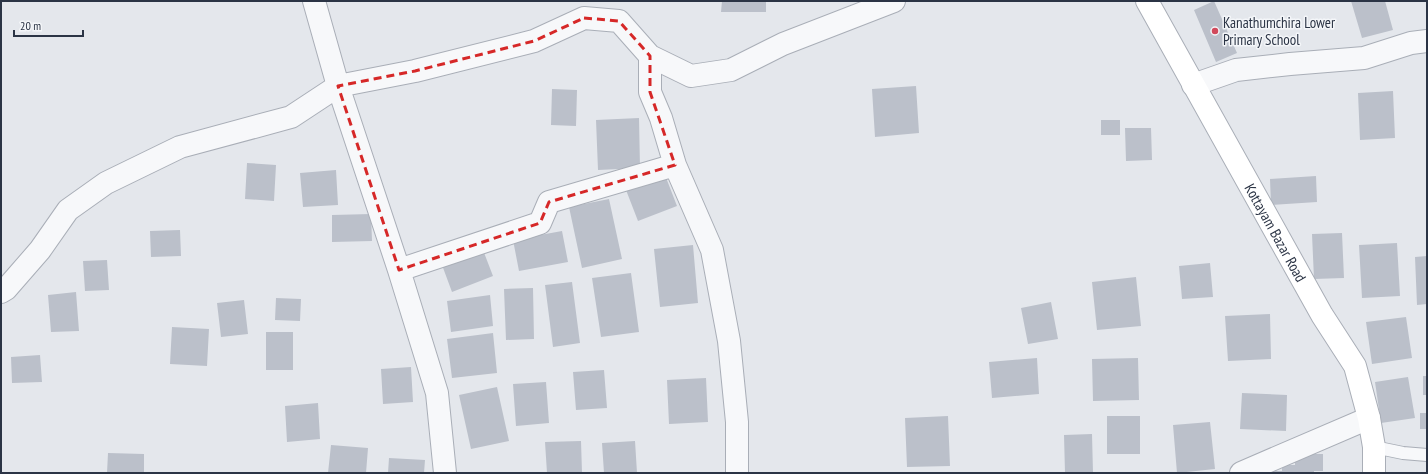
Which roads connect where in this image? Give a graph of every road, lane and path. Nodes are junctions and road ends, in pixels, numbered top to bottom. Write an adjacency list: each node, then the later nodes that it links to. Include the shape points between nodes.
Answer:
1 (314, 1): 7 (street)
2 (894, 1): 5 (street, via 783,44 730,70 691,76)
3 (1147, 1): 6 (main road, Kottayam Bazar Road)
4 (1427, 41): 6 (street, via 1410,43 1364,58 1236,70)
5 (650, 56): 7 (street, via 619,21 584,18 534,41 416,71); 8 (street, via 650,92)
6 (1193, 85): 11 (main road, Kottayam Bazar Road, via 1322,315 1355,366)
7 (338, 86): 9 (street); 10 (street, via 291,117 180,147 106,183 68,210 40,250)
8 (675, 165): 9 (street, via 549,202 540,223); 15 (street, via 712,250 729,341 737,422)
9 (399, 270): 14 (street, via 437,393)
10 (1, 292)
11 (1369, 418): 12 (main road, Kottayam Bazar Road); 16 (street)
12 (1374, 447): 13 (lane); 17 (main road, Kottayam Bazar Road)
13 (1427, 455)
14 (445, 473)
15 (737, 473)
16 (1241, 473)
17 (1374, 473)

